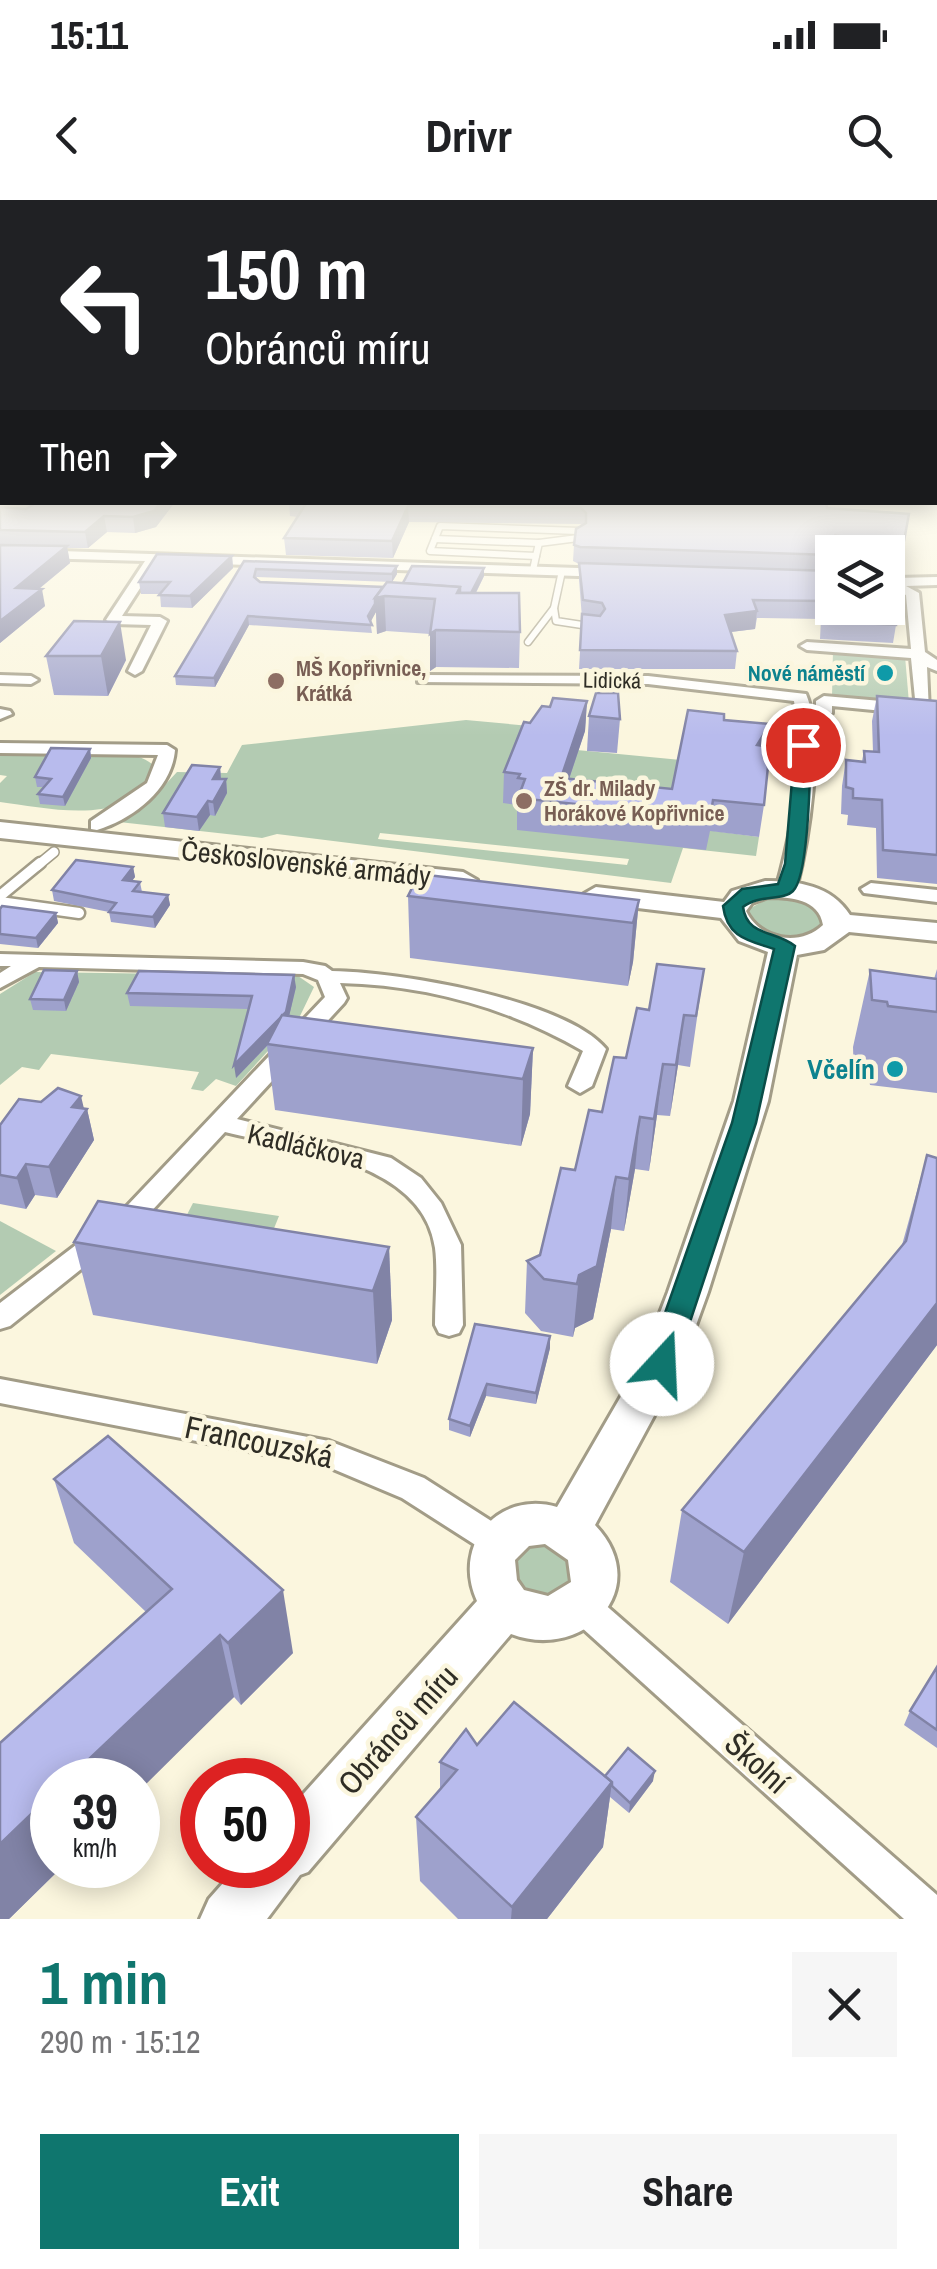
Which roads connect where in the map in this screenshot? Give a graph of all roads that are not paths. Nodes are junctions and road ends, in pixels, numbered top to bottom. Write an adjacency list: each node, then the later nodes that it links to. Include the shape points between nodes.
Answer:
1 (141, 576): 17 (street, via 112,620 160,621)
2 (561, 576): 8 (lane)
3 (937, 581): 4 (street)
4 (905, 588)
5 (905, 592): 6 (street)
6 (912, 593): 7 (street); 10 (street)
7 (937, 593)
8 (554, 608): 11 (lane, via 556,621); 12 (lane)
9 (905, 623): 10 (street)
10 (916, 624): 15 (street)
11 (597, 626)
12 (528, 642)
13 (807, 646): 15 (street)
14 (937, 650): 15 (street)
15 (918, 654): 16 (street); 21 (street)
16 (937, 667)
17 (135, 672)
18 (0, 679): 20 (street)
19 (423, 679): 28 (street, Lidická, via 695,683 801,697 800,795)
20 (31, 680)
21 (930, 710): 22 (street, via 824,701)
22 (824, 713)
23 (0, 748): 24 (street, via 167,750 168,761 150,788)
24 (97, 825)
25 (0, 830): 27 (main road, Československé armády)
26 (54, 852): 32 (lane)
27 (486, 883)
28 (786, 889): 33 (main road, via 748,893); 35 (main road, via 822,900)
29 (871, 889): 31 (street)
30 (561, 892): 33 (main road)
31 (937, 896)
32 (0, 899): 34 (lane)
33 (732, 911): 37 (main road, via 746,933)
34 (79, 913)
35 (838, 922): 36 (main road); 37 (main road, via 823,941)
36 (937, 932)
37 (784, 946): 47 (main road, via 750,1101 662,1364)
38 (0, 960): 39 (street)
39 (34, 962): 40 (street, via 303,968); 41 (street)
40 (328, 977): 42 (street, via 399,981 543,1023 595,1049); 43 (street, Kadláčkova, via 336,998)
41 (0, 982)
42 (580, 1086)
43 (222, 1124): 44 (street, Kadláčkova, via 136,1212); 45 (street, Kadláčkova, via 382,1164 412,1184 448,1245)
44 (0, 1318)
45 (449, 1325)
46 (0, 1392): 48 (street, Francouzská, via 329,1454 414,1488)
47 (568, 1531): 48 (main road, via 527,1525); 50 (main road, via 594,1563)
48 (499, 1542): 49 (main road, via 490,1574)
49 (505, 1605): 50 (main road, via 535,1620); 51 (main road, Obránců míru)
50 (582, 1606): 54 (street, Školní)
51 (310, 1827)
52 (256, 1888): 53 (main road)
53 (229, 1919)
54 (934, 1919)

